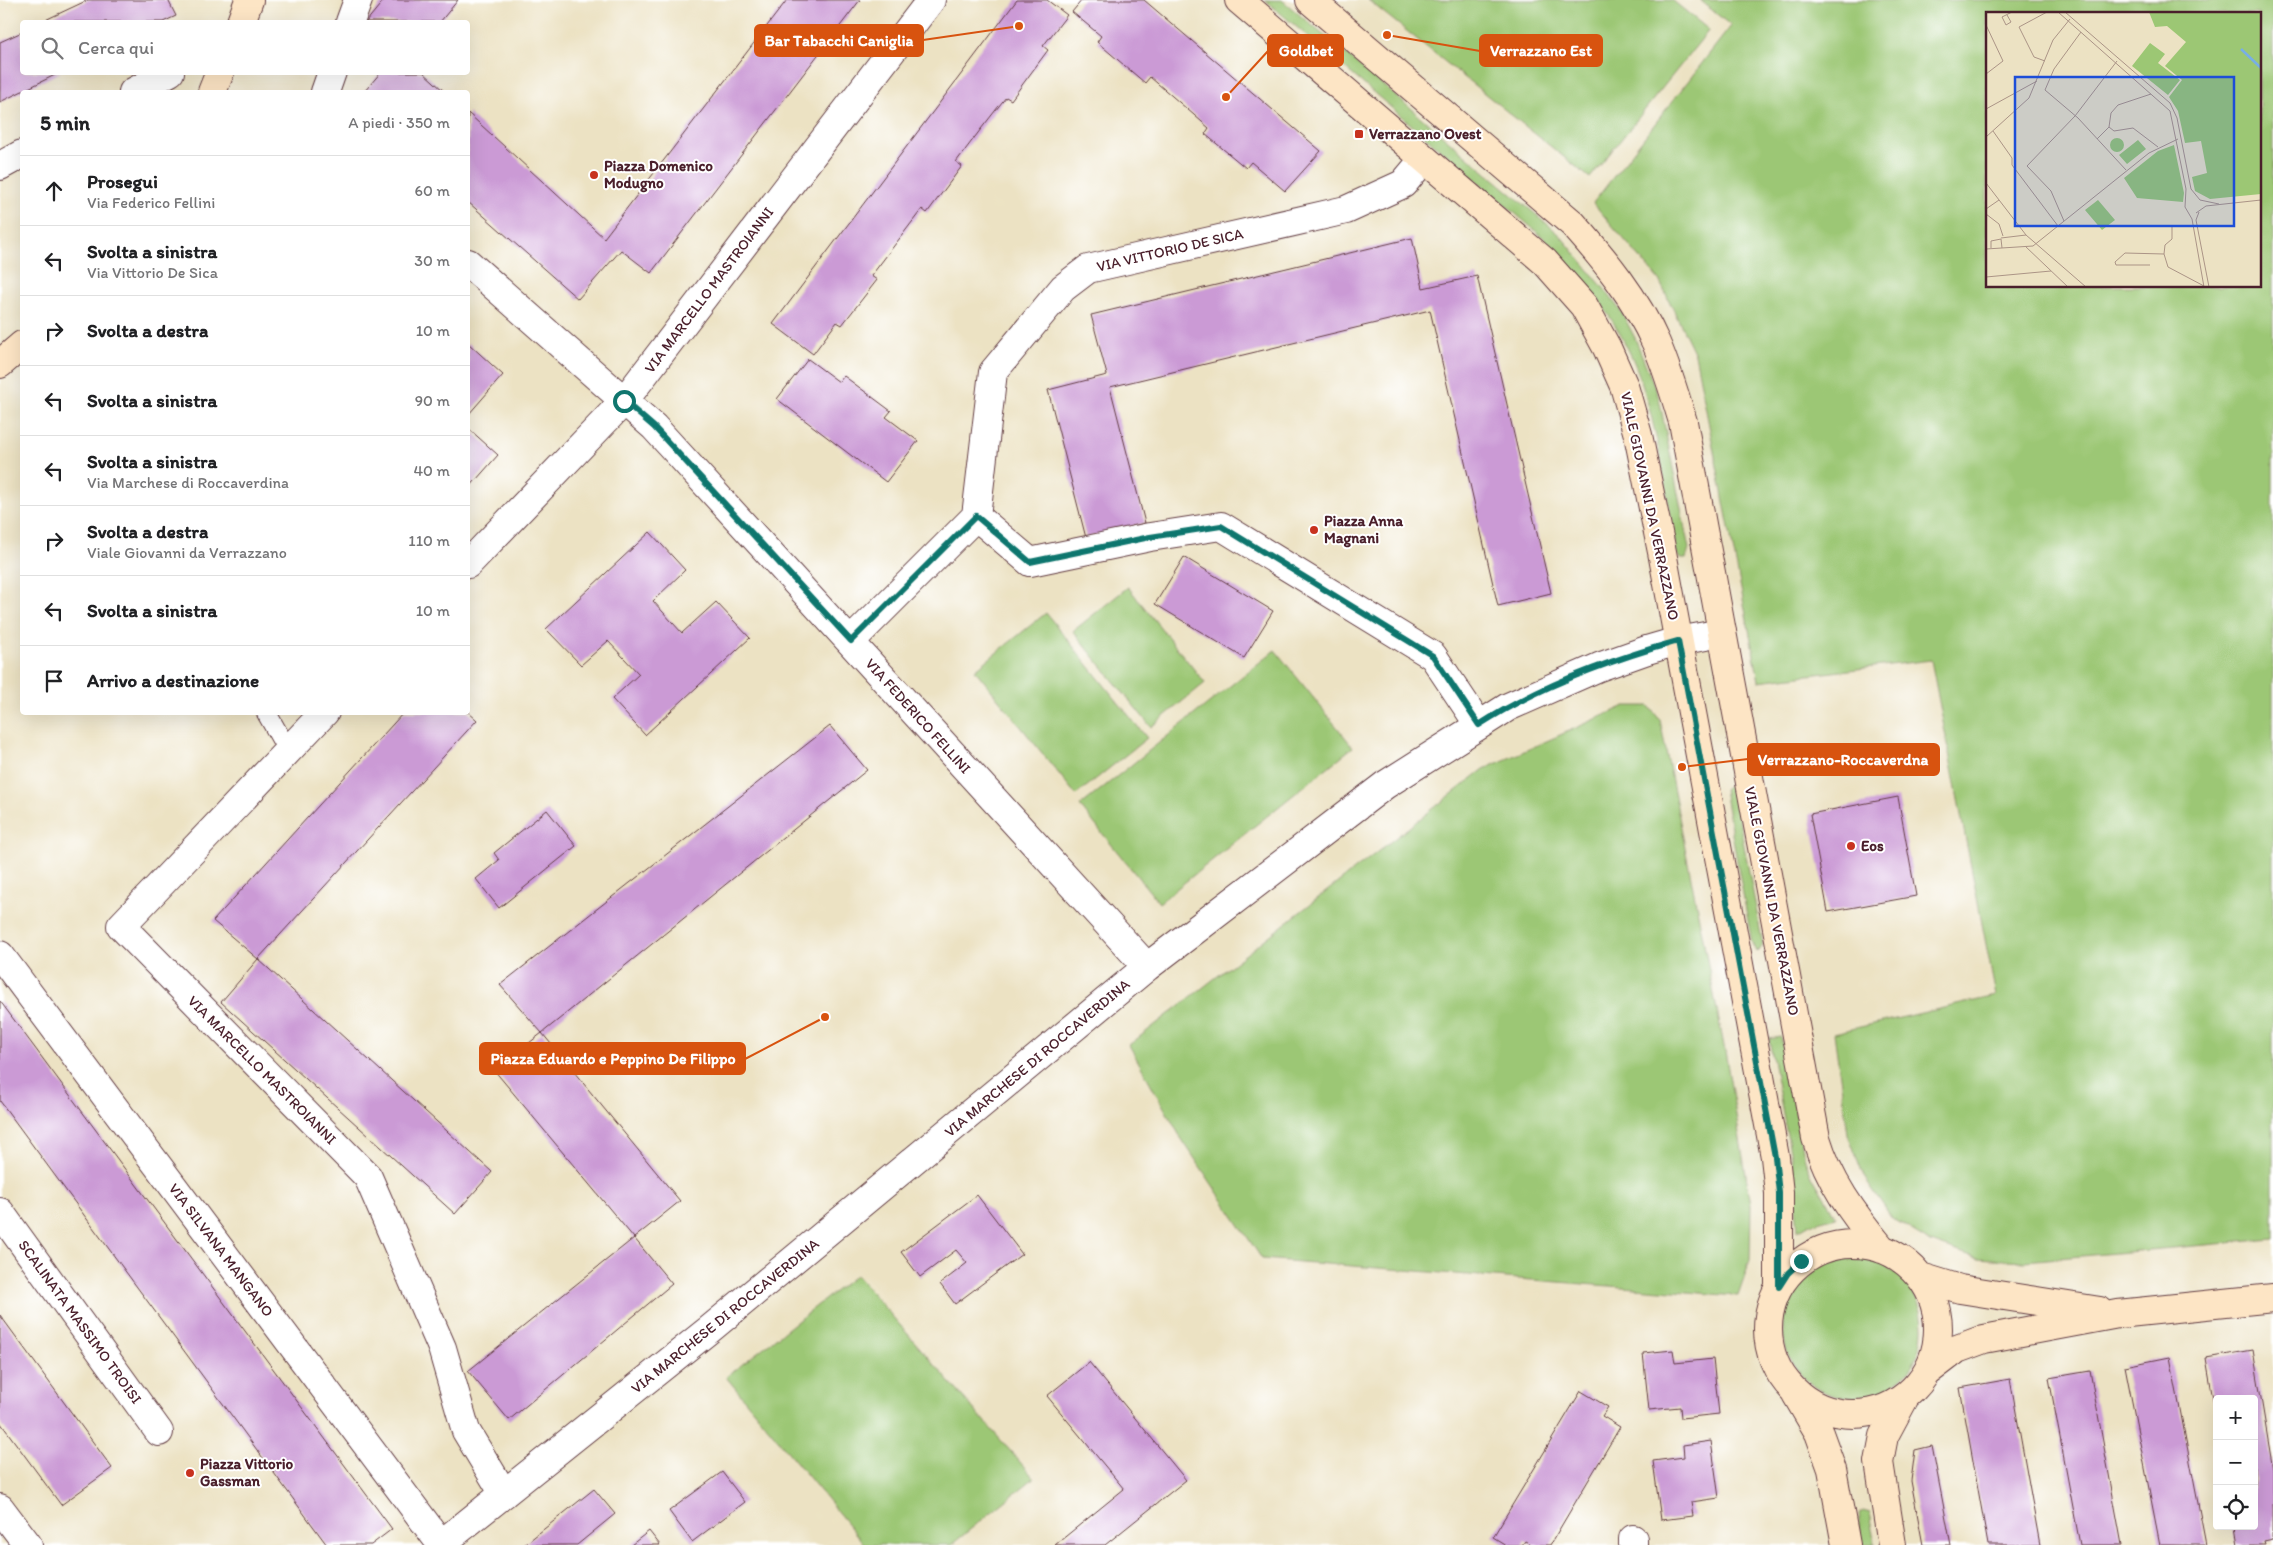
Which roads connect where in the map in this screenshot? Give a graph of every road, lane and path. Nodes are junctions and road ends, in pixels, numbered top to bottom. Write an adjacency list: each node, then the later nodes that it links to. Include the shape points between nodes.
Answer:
1 (249, 0): 6 (main road)
2 (358, 0): 7 (street)
3 (931, 0): 20 (street, VIA MARCELLO MASTROIANNI)
4 (1240, 0): 15 (main road, VIALE GIOVANNI DA VERRAZZANO)
5 (1310, 0): 23 (main road, VIALE GIOVANNI DA VERRAZZANO, via 1573,224 1606,261 1637,306 1666,367 1683,422)
6 (242, 20)
7 (351, 20)
8 (165, 75): 11 (street)
9 (219, 75): 12 (main road)
10 (331, 75): 13 (street)
11 (138, 90)
12 (213, 90)
13 (326, 90)
14 (20, 155): 16 (street)
15 (1424, 159): 21 (street, VIA VITTORIO DE SICA, via 1404,184 1346,210 1088,269 1063,288 993,372); 25 (main road, VIALE GIOVANNI DA VERRAZZANO, via 1545,262 1584,306 1607,348 1624,386 1638,435)
16 (0, 166)
17 (470, 266): 20 (street, VIA FEDERICO FELLINI)
18 (20, 347): 19 (main road)
19 (0, 364)
20 (624, 401): 22 (street, VIA MARCELLO MASTROIANNI); 24 (street, VIA FEDERICO FELLINI, via 654,427)
21 (976, 516): 24 (street); 28 (street, via 1030,562 1221,526 1433,656)
22 (470, 562)
23 (1722, 633): 25 (street, VIA MARCHESE DI ROCCAVERDINA); 32 (main road, VIALE GIOVANNI DA VERRAZZANO)
24 (851, 641): 31 (street, VIA FEDERICO FELLINI)
25 (1678, 641): 28 (street, VIA MARCHESE DI ROCCAVERDINA, via 1599,667 1508,707); 33 (main road, VIALE GIOVANNI DA VERRAZZANO)
26 (268, 715): 29 (lane)
27 (322, 715): 29 (street, VIA MARCELLO MASTROIANNI)
28 (1479, 725): 31 (street, VIA MARCHESE DI ROCCAVERDINA, via 1385,785)
29 (288, 751): 44 (street, VIA MARCELLO MASTROIANNI, via 121,926 368,1177 442,1348 466,1431)
30 (0, 955): 47 (street, VIA SILVANA MANGANO)
31 (1147, 968): 44 (street, VIA MARCHESE DI ROCCAVERDINA, via 710,1329)
32 (1788, 989): 33 (main road); 35 (main road, VIALE GIOVANNI DA VERRAZZANO, via 1823,1162 1850,1210)
33 (1745, 997): 37 (main road, VIALE GIOVANNI DA VERRAZZANO, via 1775,1157 1779,1193)
34 (0, 1212): 43 (street, SCALINATA MASSIMO TROISI)
35 (1882, 1249): 36 (main road); 37 (main road, via 1848,1244 1815,1252 1788,1273)
36 (1921, 1277): 39 (main road, via 1960,1289); 40 (main road, via 1938,1313 1935,1353)
37 (1779, 1287): 41 (main road, via 1768,1314 1768,1343 1778,1371)
38 (2273, 1298): 39 (main road)
39 (2118, 1314): 40 (main road, via 1984,1339 1957,1350)
40 (1927, 1372): 42 (main road)
41 (1796, 1394): 42 (main road, via 1812,1405 1850,1415 1870,1413); 48 (main road, via 1819,1433 1832,1469)
42 (1905, 1397): 49 (main road, via 1884,1436 1879,1462)
43 (160, 1432)
44 (504, 1494): 47 (street, VIA MARCHESE DI ROCCAVERDINA)
45 (0, 1508): 46 (street)
46 (28, 1545)
47 (441, 1545)
48 (1846, 1545)
49 (1892, 1545)

